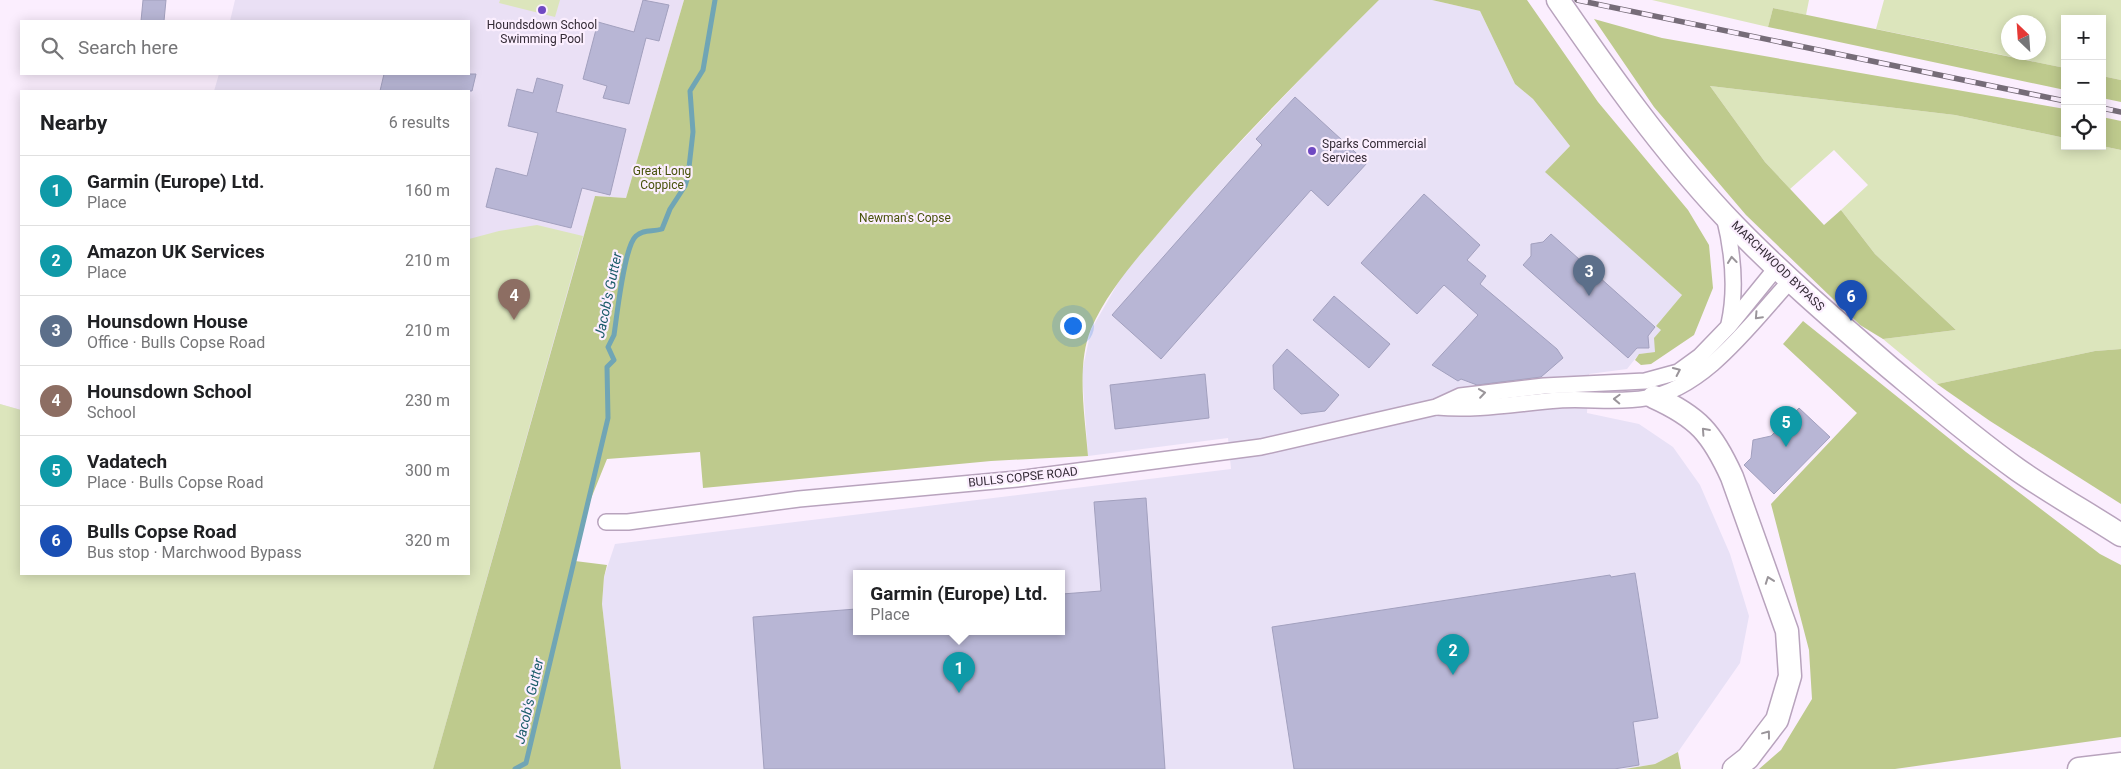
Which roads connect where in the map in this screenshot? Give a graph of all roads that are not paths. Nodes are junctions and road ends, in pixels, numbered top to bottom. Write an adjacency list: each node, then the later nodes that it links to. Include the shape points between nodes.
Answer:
1 (1558, 0): 2 (main road, MARCHWOOD BYPASS, via 1613,80)
2 (1723, 214): 3 (main road, MARCHWOOD BYPASS); 4 (street, one-way to 2, via 1733,301 1733,265)
3 (1784, 274): 4 (street, BULLS COPSE ROAD); 5 (street, BULLS COPSE ROAD, one-way to 5, via 1710,367 1680,388); 8 (main road, MARCHWOOD BYPASS, via 1950,418 2018,470)
4 (1728, 326): 6 (street, BULLS COPSE ROAD, one-way to 4, via 1460,396 1662,377 1690,364)
5 (1654, 397): 6 (street, BULLS COPSE ROAD, one-way to 6, via 1540,401 1463,410); 10 (main road, one-way to 5, via 1748,758 1777,720 1790,676 1787,631 1721,453 1707,432 1688,414)
6 (1436, 407): 7 (street, BULLS COPSE ROAD, via 1260,447 1017,479 799,499 628,522)
7 (606, 522)
8 (2121, 535)
9 (2121, 764): 11 (main road)
10 (1734, 769)
11 (2079, 769)

